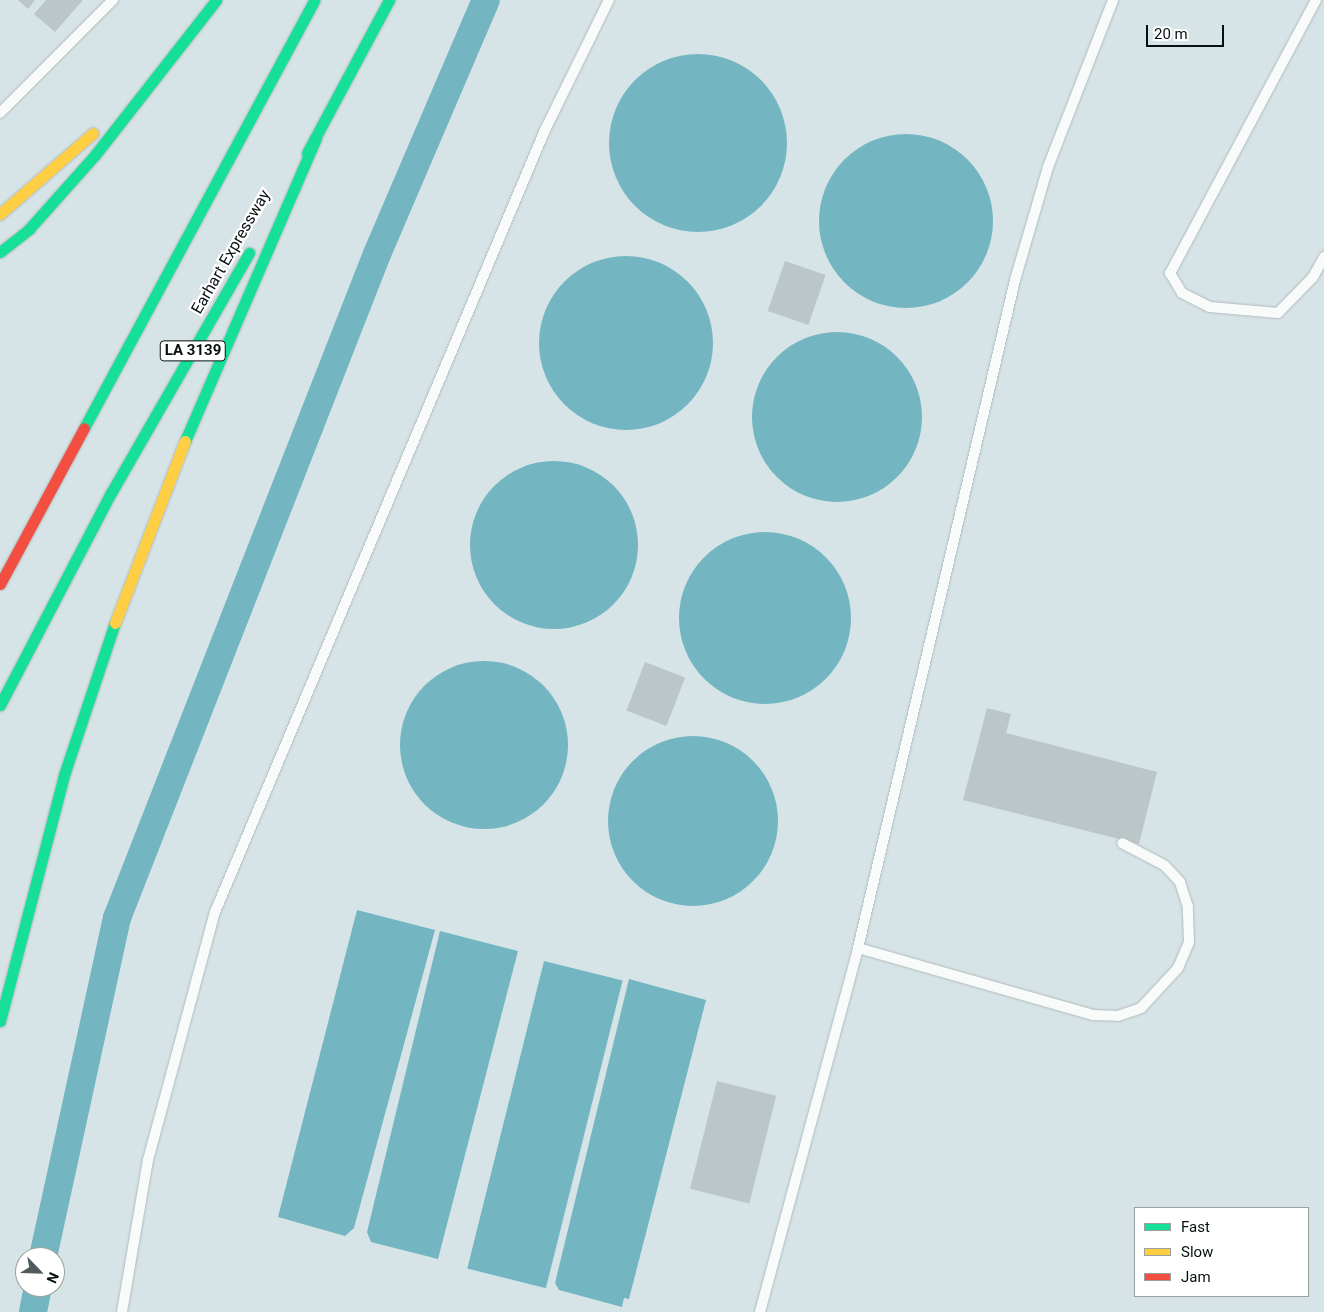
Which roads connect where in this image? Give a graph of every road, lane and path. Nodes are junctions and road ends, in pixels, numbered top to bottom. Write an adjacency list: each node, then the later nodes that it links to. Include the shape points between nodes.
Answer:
1 (113, 0): 9 (lane)
2 (216, 0): 8 (highway)
3 (314, 0): 14 (highway, LA 3139)
4 (389, 0): 10 (highway, Earhart Expressway / LA 3139)
5 (609, 0): 19 (lane, via 544,130 215,912 148,1160)
6 (1113, 0): 17 (lane, via 1048,167 1015,280)
7 (1316, 0): 13 (lane, via 1170,273 1182,293 1210,307 1278,313 1314,277)
8 (202, 22): 11 (highway, via 80,146); 12 (highway, via 95,155 29,229)
9 (0, 113)
10 (316, 138): 15 (highway, Earhart Expressway / LA 3139, via 111,493); 18 (highway, via 181,449 117,618 64,776)
11 (0, 214)
12 (0, 252)
13 (1324, 257)
14 (0, 584)
15 (0, 704)
16 (1122, 843): 17 (lane, via 1164,865 1180,882 1188,907 1189,942 1178,968 1140,1008 1118,1016 1093,1015)
17 (858, 948): 20 (lane)
18 (0, 1020)
19 (122, 1312)
20 (760, 1312)

